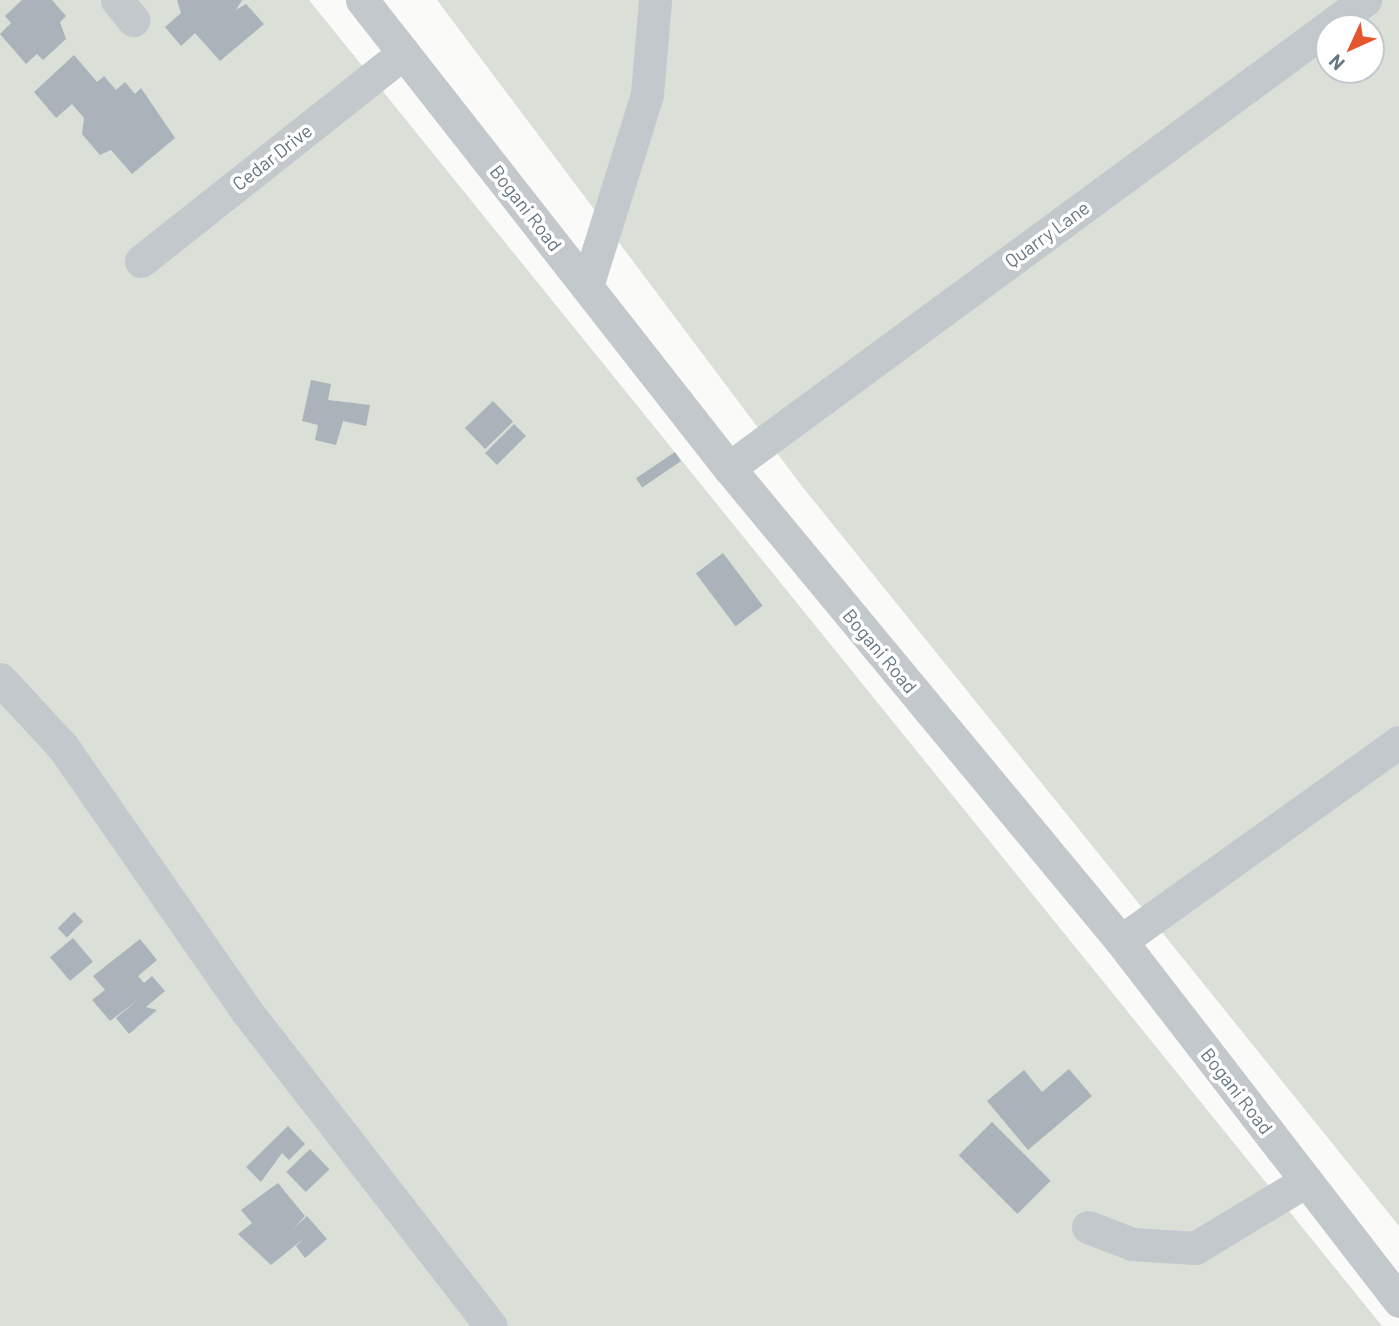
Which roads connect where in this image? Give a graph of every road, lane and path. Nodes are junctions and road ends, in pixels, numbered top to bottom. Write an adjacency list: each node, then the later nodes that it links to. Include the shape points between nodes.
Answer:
1 (362, 0): 4 (street, Bogani Road)
2 (655, 0): 6 (street, via 647,94)
3 (1365, 0): 7 (street, Quarry Lane)
4 (403, 53): 5 (street, Cedar Drive); 6 (street, Bogani Road)
5 (141, 261)
6 (587, 286): 7 (street, Bogani Road)
7 (729, 468): 10 (street, Bogani Road)
8 (0, 679): 14 (street, via 63,747 248,1013)
9 (1399, 743): 10 (street)
10 (1121, 942): 11 (street, Bogani Road)
11 (1306, 1181): 12 (street, via 1195,1248 1132,1244); 13 (street, Bogani Road)
12 (1088, 1227)
13 (1399, 1301)
14 (491, 1326)

